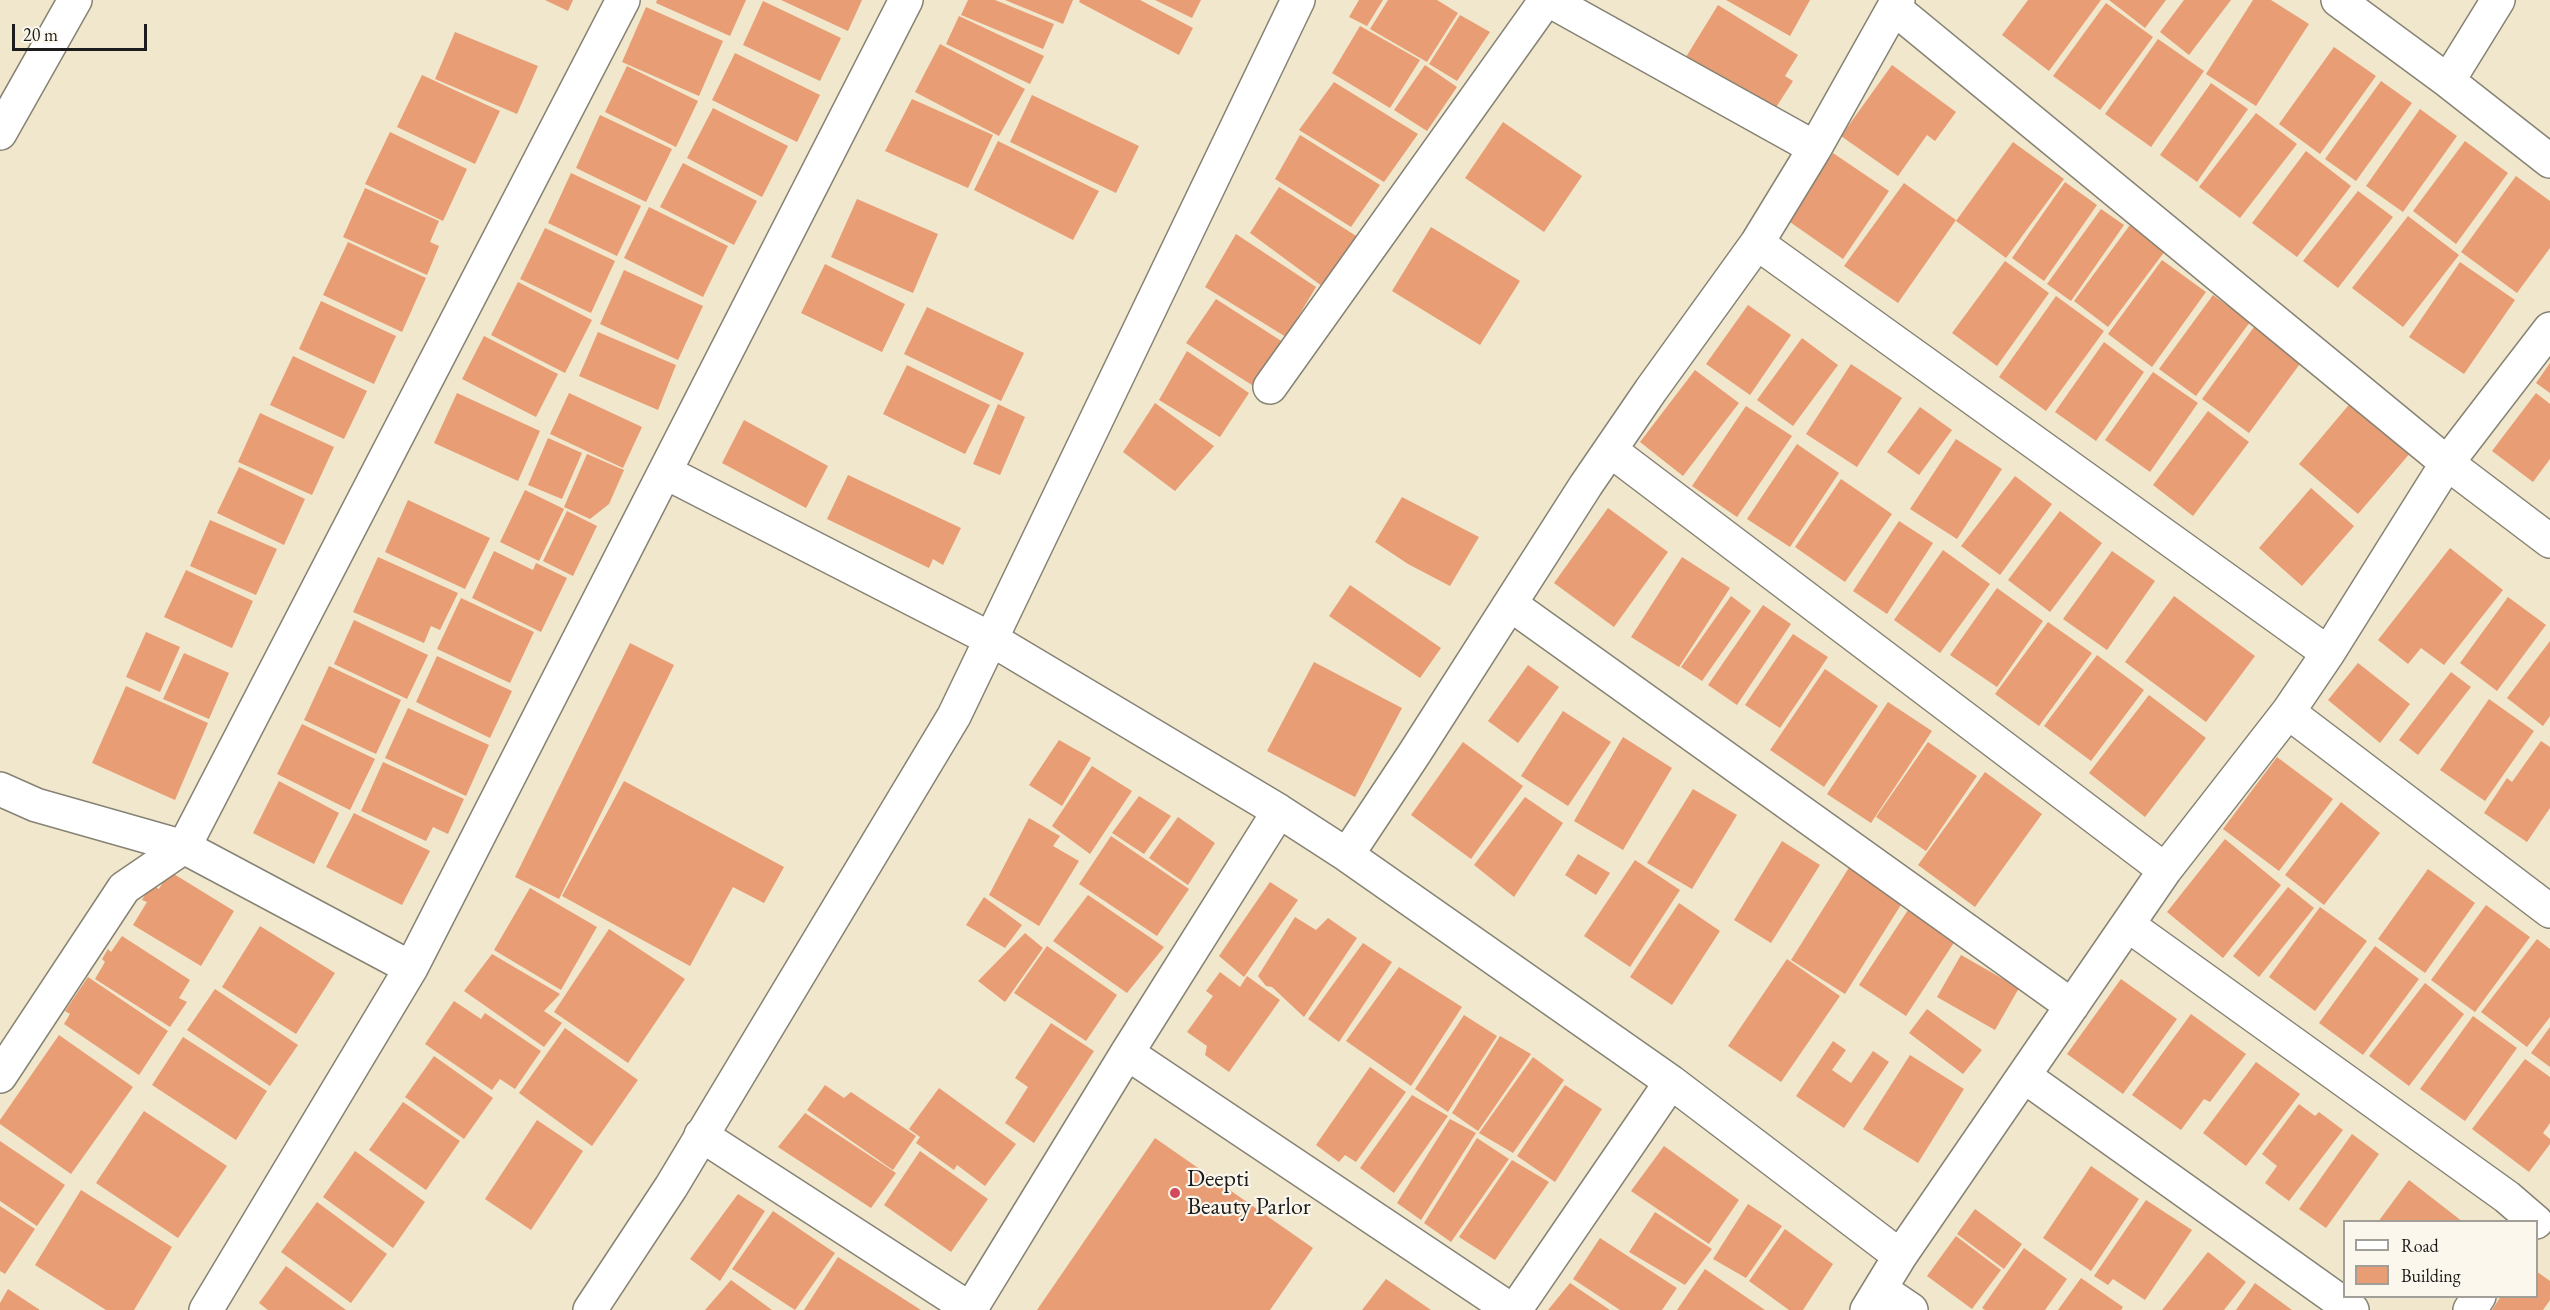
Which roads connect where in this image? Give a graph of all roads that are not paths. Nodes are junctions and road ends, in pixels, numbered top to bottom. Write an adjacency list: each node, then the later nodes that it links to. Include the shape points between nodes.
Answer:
1 (75, 0): 10 (street)
2 (623, 0): 26 (street)
3 (906, 0): 18 (street)
4 (1298, 0): 21 (street)
5 (1548, 0): 11 (street); 15 (street)
6 (2338, 0): 9 (street)
7 (2498, 0): 9 (street)
8 (1896, 4): 11 (street); 17 (street)
9 (2448, 81): 12 (street)
10 (0, 133)
11 (1815, 148): 13 (street)
12 (2550, 161)
13 (1757, 243): 16 (street); 22 (street)
14 (2550, 329): 17 (street)
15 (1270, 387)
16 (1610, 450): 20 (street); 28 (street)
17 (2447, 463): 19 (street); 22 (street)
18 (665, 472): 21 (street); 31 (street)
19 (2550, 541)
20 (1510, 604): 27 (street); 32 (street)
21 (991, 639): 25 (street); 37 (street, via 954,716)
22 (2328, 653): 23 (street)
23 (2288, 712): 28 (street); 29 (street)
24 (0, 789): 26 (street, via 36,805)
25 (1279, 811): 27 (street); 33 (street)
26 (184, 847): 31 (street); 34 (street, via 124,888)
27 (1347, 855): 36 (street)
28 (2165, 870): 30 (street)
29 (2550, 911)
30 (2128, 926): 32 (street); 38 (street, via 2507,1197)
31 (411, 968): 41 (street)
32 (2072, 1006): 35 (street)
33 (1127, 1053): 43 (street); 44 (street)
34 (0, 1076)
35 (2024, 1076): 39 (street); 46 (street)
36 (1671, 1082): 39 (street); 44 (street)
37 (702, 1135): 42 (street); 43 (street)
38 (2533, 1220)
39 (1900, 1256): 40 (street)
40 (1873, 1299): 45 (street)
41 (206, 1310)
42 (590, 1310)
43 (970, 1310)
44 (1513, 1310)
45 (1911, 1310)
46 (2352, 1310)

